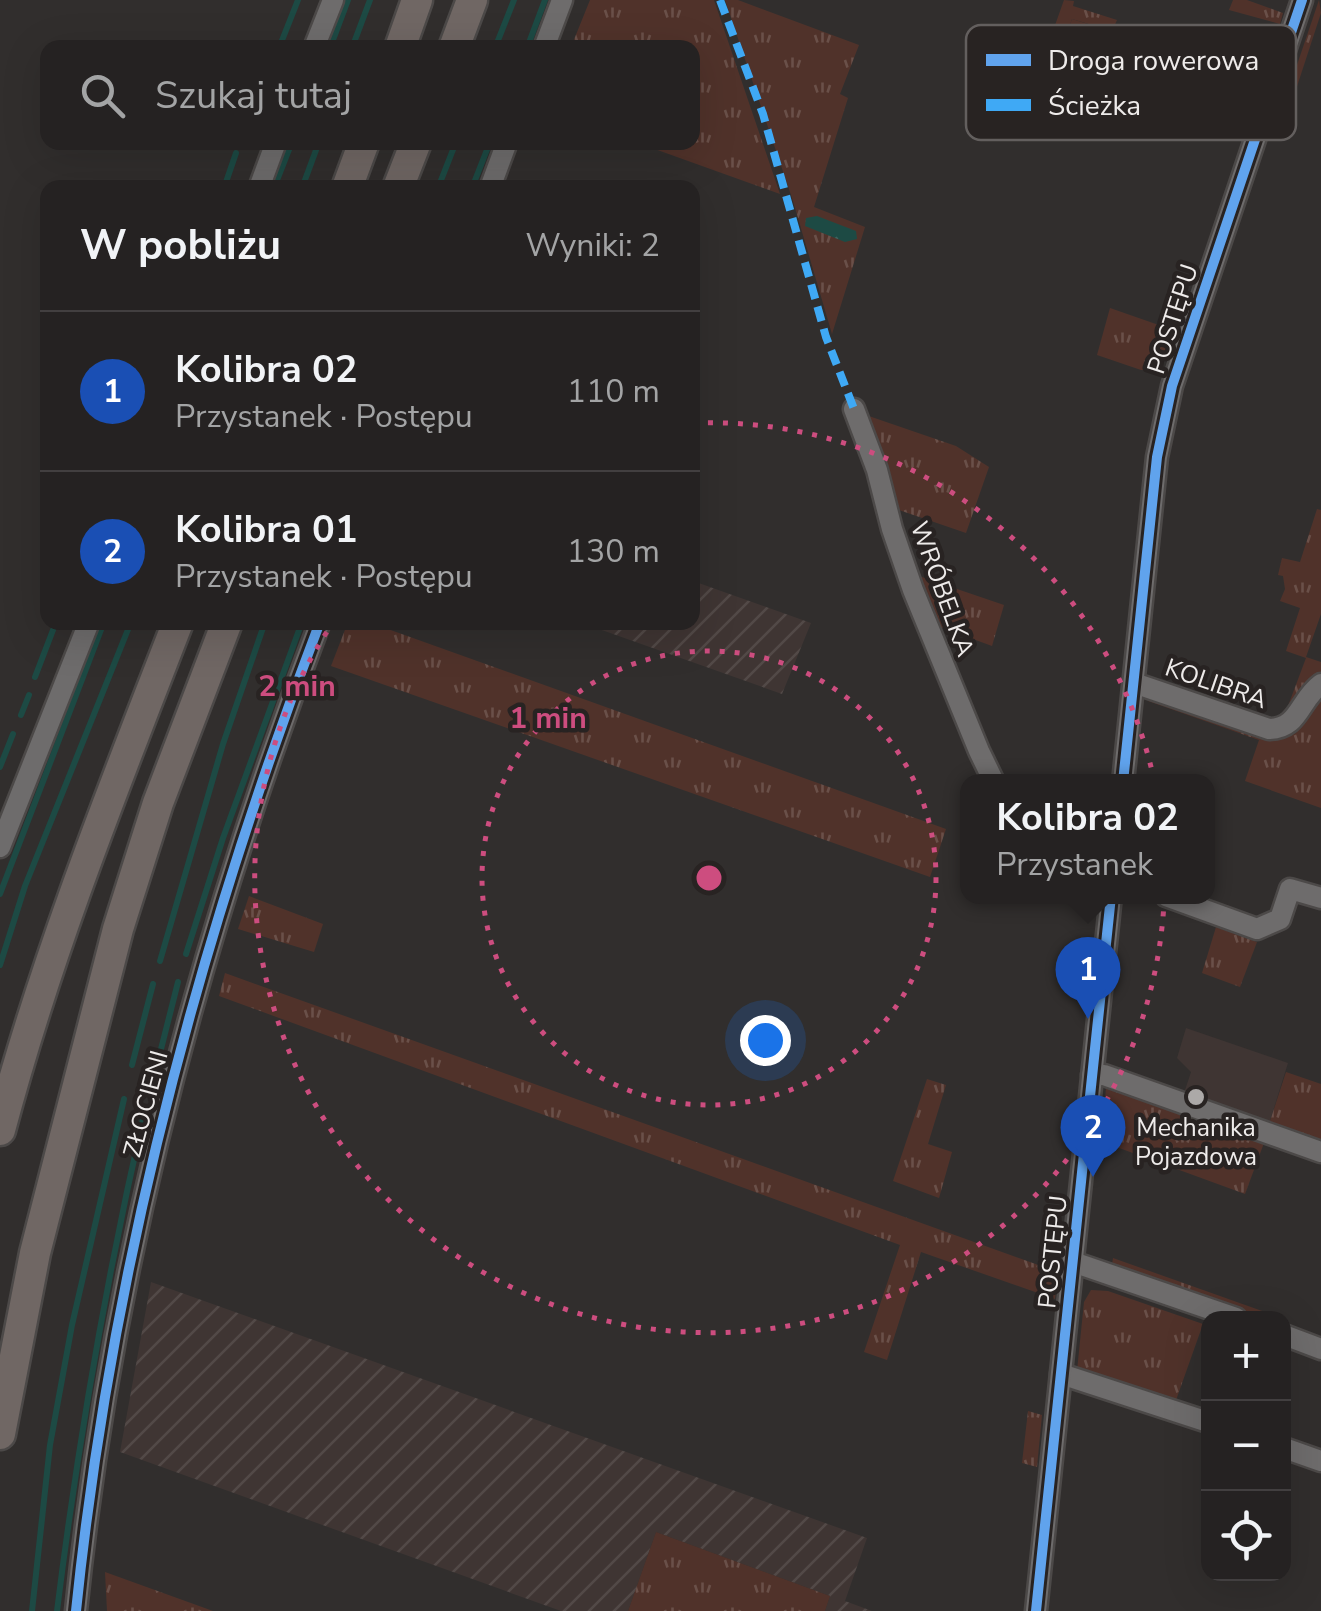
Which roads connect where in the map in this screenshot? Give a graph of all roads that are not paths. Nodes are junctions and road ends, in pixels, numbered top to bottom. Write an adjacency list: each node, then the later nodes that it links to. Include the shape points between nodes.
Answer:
1 (333, 0): 7 (street)
2 (418, 0): 8 (highway)
3 (472, 0): 9 (highway)
4 (562, 0): 10 (street)
5 (1302, 0): 6 (street, POSTĘPU)
6 (1294, 25)
7 (317, 40)
8 (403, 40)
9 (457, 40)
10 (547, 40)
11 (1255, 140): 25 (street, POSTĘPU, via 1172,386 1157,457)
12 (273, 150): 16 (street)
13 (361, 150): 17 (highway)
14 (413, 150): 18 (highway)
15 (504, 150): 19 (street)
16 (262, 180)
17 (350, 180)
18 (401, 180)
19 (493, 180)
20 (854, 409): 27 (street, WRÓBELKA, via 913,590)
21 (87, 630): 29 (street)
22 (175, 630): 34 (highway, via 71,904)
23 (224, 630): 42 (highway, via 118,929 35,1252)
24 (317, 630): 45 (street, ZŁOCIENI, via 236,858 158,1132 98,1431)
25 (1134, 683): 26 (street, KOLIBRA, via 1269,729 1292,723); 28 (street, POSTĘPU)
26 (1321, 684)
27 (990, 774)
28 (1124, 774)
29 (0, 847)
30 (1321, 898): 32 (street, via 1290,889 1280,919 1257,929)
31 (1110, 904): 33 (street, POSTĘPU)
32 (1188, 904)
33 (1092, 1074): 35 (street); 36 (street, POSTĘPU)
34 (0, 1130)
35 (1321, 1152)
36 (1073, 1262): 37 (street); 40 (street, POSTĘPU)
37 (1216, 1311)
38 (1291, 1338): 39 (street)
39 (1321, 1349)
40 (1061, 1374): 41 (street); 46 (street, POSTĘPU)
41 (1201, 1420)
42 (0, 1434)
43 (1291, 1451): 44 (street)
44 (1321, 1462)
45 (76, 1611)
46 (1036, 1611)

